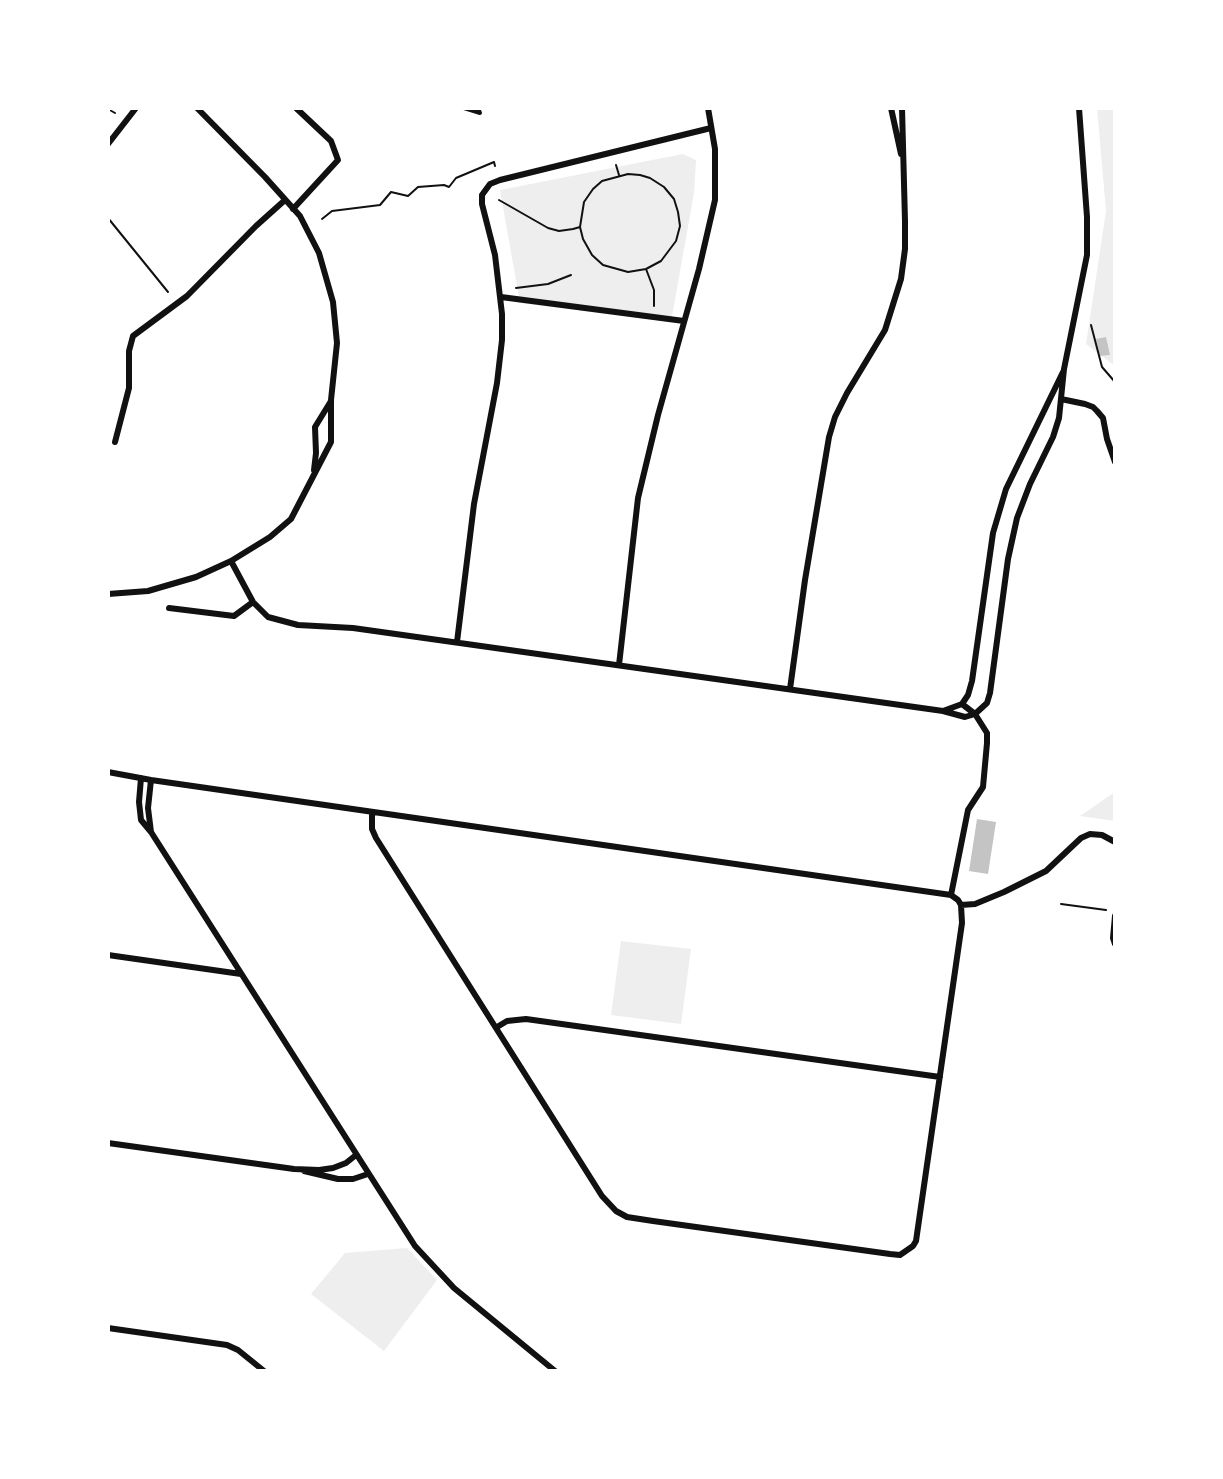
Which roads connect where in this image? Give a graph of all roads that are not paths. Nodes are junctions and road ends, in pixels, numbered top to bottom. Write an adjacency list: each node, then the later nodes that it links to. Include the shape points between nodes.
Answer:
1 (136, 108): 11 (street)
2 (197, 108): 13 (street)
3 (296, 108): 14 (street, via 331,141 338,160)
4 (464, 108): 5 (lane, via 480,113)
5 (478, 108)
6 (708, 108): 10 (street)
7 (891, 108): 12 (street)
8 (902, 108): 12 (street)
9 (1079, 108): 17 (street, via 1088,255)
10 (711, 128): 15 (street, via 490,184 482,195 482,204); 16 (street, via 715,200)
11 (108, 144)
12 (903, 166): 29 (street, via 905,249 901,279 885,330 847,393 829,437)
13 (285, 200): 14 (street); 20 (street, via 187,296 133,336 129,387)
14 (293, 209): 19 (street, via 318,253 333,302 337,343)
15 (501, 297): 16 (street); 27 (street, via 501,359 474,504)
16 (684, 321): 28 (street, via 639,498)
17 (1064, 369): 18 (street); 30 (street, via 1006,489 993,533 972,681)
18 (1061, 399): 21 (street, via 1097,411 1103,418); 32 (street, via 1053,437 1017,518 990,693 987,703)
19 (331, 400): 22 (street, via 315,427); 22 (street, via 332,441)
20 (115, 442)
21 (1115, 462)
22 (313, 474): 23 (street, via 291,519)
23 (231, 561): 24 (street, via 196,577 148,591); 25 (street)
24 (108, 594)
25 (254, 602): 26 (street, via 234,616); 27 (street, via 268,617 298,625)
26 (169, 608)
27 (457, 642): 28 (street)
28 (618, 665): 29 (street)
29 (790, 689): 31 (street)
30 (962, 704): 31 (street); 32 (street)
31 (943, 711): 32 (street, via 965,717)
32 (975, 714): 39 (street, via 987,733 986,770 983,787 968,810)
33 (108, 772): 34 (street)
34 (141, 778): 35 (street); 37 (street, via 141,820)
35 (151, 780): 36 (street); 37 (street)
36 (372, 812): 39 (street); 45 (street, via 376,838)
37 (151, 832): 44 (street)
38 (1115, 842): 40 (street, via 1090,834 1046,871 975,904)
39 (951, 895): 40 (street)
40 (961, 905): 46 (street, via 962,923)
41 (1115, 916): 42 (street)
42 (1115, 944)
43 (108, 955): 44 (street)
44 (241, 974): 48 (street)
45 (497, 1027): 46 (street, via 507,1021 526,1019); 46 (street, via 602,1196 616,1211 627,1217 890,1254 900,1255 916,1241)
46 (940, 1077)
47 (108, 1143): 49 (street)
48 (356, 1155): 49 (street, via 333,1168); 50 (street)
49 (294, 1169): 50 (street, via 338,1179)
50 (368, 1174): 53 (street, via 415,1246 441,1275)
51 (108, 1328): 52 (street, via 227,1345)
52 (264, 1371)
53 (555, 1371)

